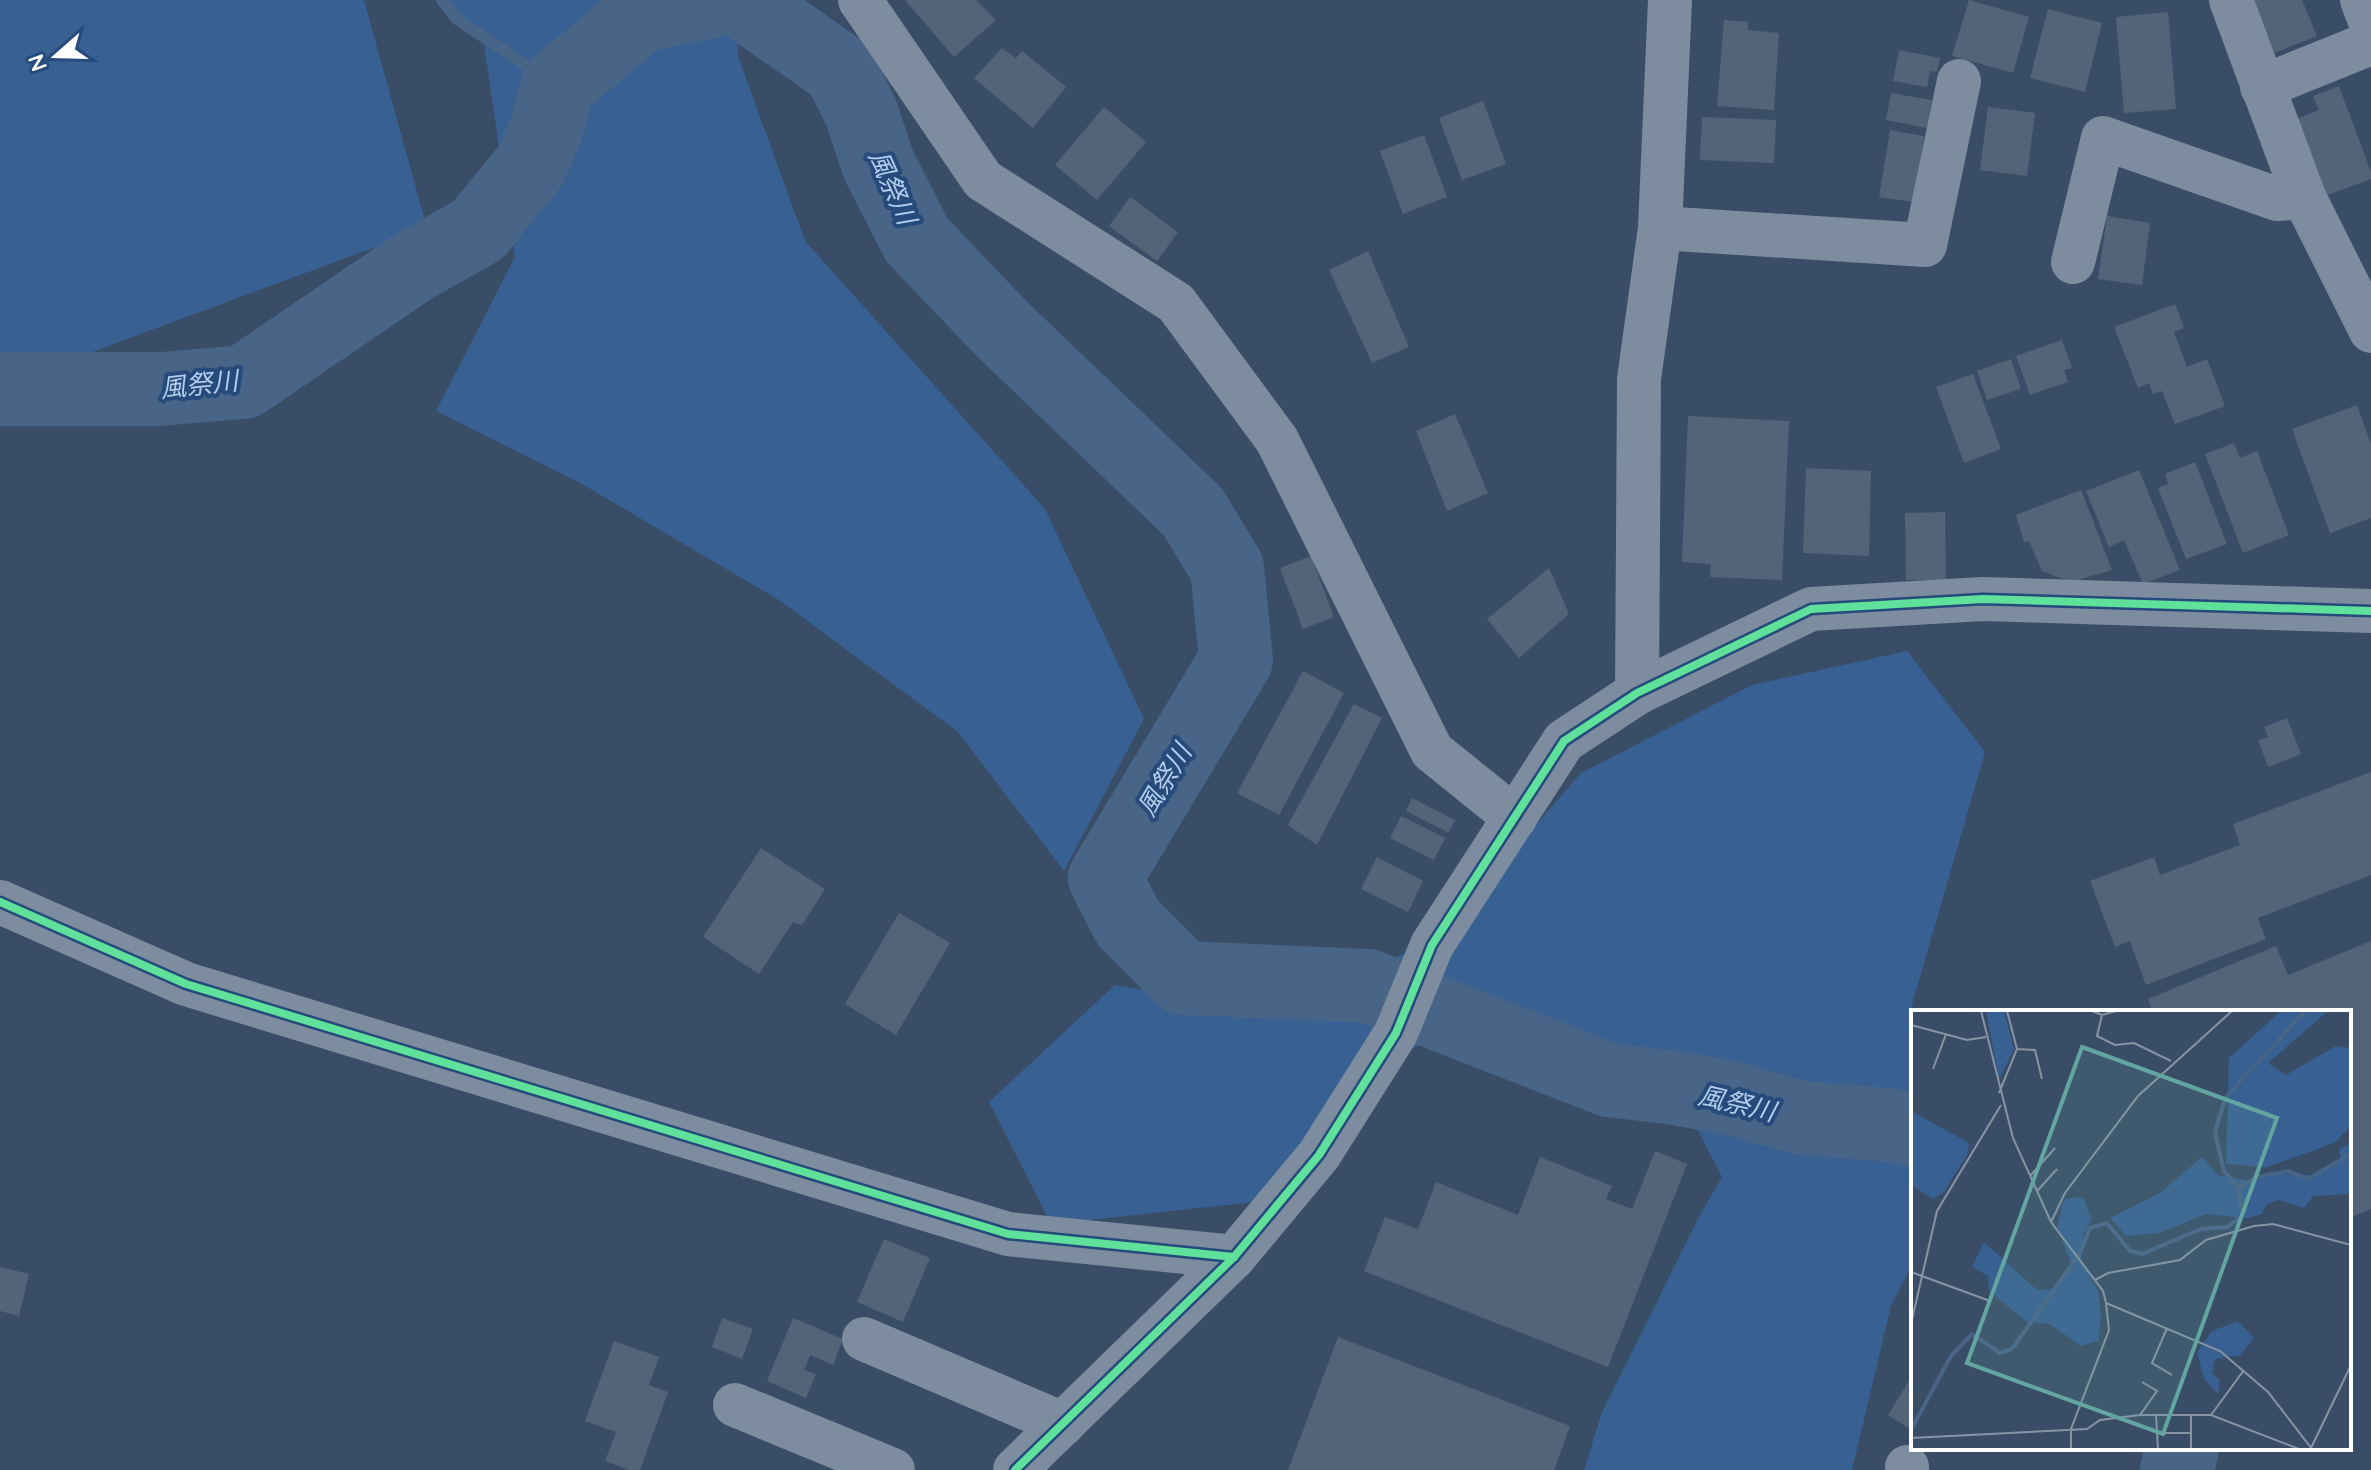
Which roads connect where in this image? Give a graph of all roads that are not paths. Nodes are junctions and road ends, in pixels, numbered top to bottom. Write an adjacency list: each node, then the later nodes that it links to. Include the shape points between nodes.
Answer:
1 (860, 0): 15 (street, via 983,180 1176,303 1277,440 1432,751)
2 (1670, 0): 10 (street)
3 (2231, 0): 8 (street)
4 (2362, 0): 5 (street)
5 (2371, 24)
6 (2371, 43): 8 (street)
7 (1959, 81): 10 (street, via 1925,245)
8 (2262, 87): 9 (street)
9 (2304, 197): 11 (street, via 2277,199 2103,138); 12 (street)
10 (1660, 228): 14 (street, via 1639,379)
11 (2073, 262)
12 (2371, 331)
13 (2371, 611): 14 (street, via 1983,599 1811,609)
14 (1637, 693): 15 (street, via 1564,741)
15 (1515, 818): 17 (street, via 1432,945 1396,1033 1319,1155)
16 (0, 902): 17 (street, via 186,984 1008,1234)
17 (1234, 1257): 20 (street)
18 (864, 1339): 20 (street)
19 (735, 1405): 21 (street)
20 (1063, 1424): 22 (street)
21 (893, 1470)
22 (1015, 1470)

